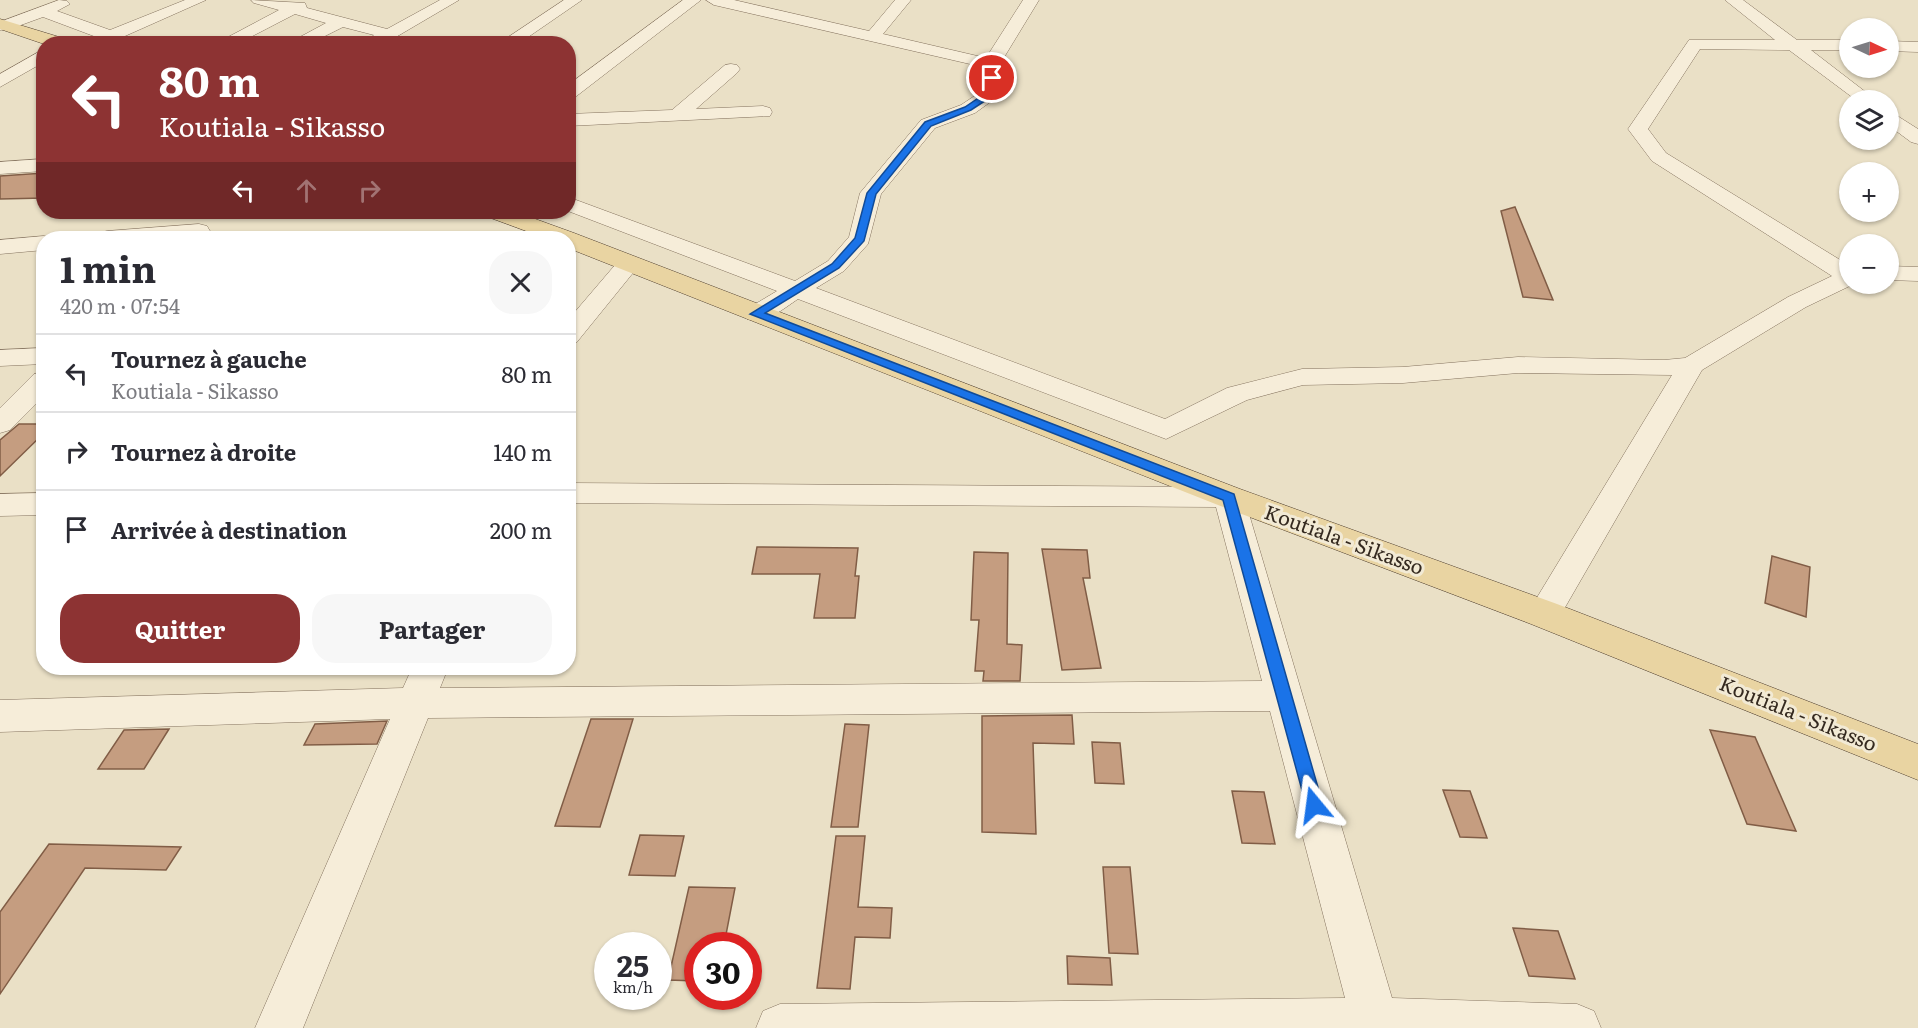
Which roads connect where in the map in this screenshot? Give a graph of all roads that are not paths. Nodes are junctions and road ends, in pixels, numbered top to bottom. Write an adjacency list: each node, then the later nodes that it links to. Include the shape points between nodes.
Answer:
1 (72, 0): 14 (street)
2 (198, 0): 20 (street)
3 (259, 0): 13 (street)
4 (312, 0): 13 (street)
5 (451, 0): 18 (street)
6 (574, 0): 24 (street)
7 (693, 0): 34 (street)
8 (714, 0): 15 (street)
9 (784, 0): 15 (street)
10 (903, 0): 25 (street)
11 (1031, 0): 31 (street)
12 (1733, 0): 26 (street)
13 (291, 10): 16 (street); 21 (street)
14 (42, 11): 17 (street); 20 (street)
15 (769, 13): 25 (street)
16 (338, 23): 18 (street); 22 (street)
17 (2, 25): 19 (main road)
18 (388, 34): 23 (street)
19 (38, 36)
20 (110, 36)
21 (239, 36)
22 (311, 36)
23 (385, 36)
24 (518, 36)
25 (872, 37): 31 (street)
26 (1790, 43): 27 (street); 35 (street); 52 (street, via 1695,44 1638,129 1659,157)
27 (1839, 45)
28 (1899, 46): 29 (street)
29 (1918, 47)
30 (36, 59): 33 (street)
31 (990, 64): 56 (street, via 994,91 968,109 928,124 871,193 860,239 836,266)
32 (731, 69): 37 (street)
33 (0, 82)
34 (576, 88)
35 (1853, 90)
36 (763, 112): 37 (street)
37 (678, 115): 38 (street)
38 (576, 120)
39 (1899, 124): 40 (street)
40 (1918, 138)
41 (36, 165): 42 (street)
42 (0, 168)
43 (576, 206): 56 (street)
44 (514, 219): 47 (main road, Koutiala - Sikasso)
45 (201, 229): 46 (street)
46 (180, 231)
47 (546, 231)
48 (576, 242): 51 (main road, Koutiala - Sikasso)
49 (36, 244): 50 (street)
50 (0, 247)
51 (629, 263): 57 (main road, Koutiala - Sikasso); 58 (street)
52 (1839, 270)
53 (1899, 273): 54 (street)
54 (1918, 274)
55 (1839, 281): 61 (street)
56 (799, 290): 57 (street); 61 (street, via 1166,430 1237,394 1302,377 1403,375 1518,365)
57 (756, 314): 65 (main road, Koutiala - Sikasso)
58 (576, 327)
59 (36, 356): 60 (street)
60 (0, 358)
61 (1692, 365): 68 (street)
62 (36, 388): 63 (street)
63 (0, 424)
64 (576, 493): 65 (street)
65 (1229, 497): 68 (main road, Koutiala - Sikasso); 70 (street)
66 (36, 504): 67 (street)
67 (0, 505)
68 (1544, 614): 72 (main road, Koutiala - Sikasso)
69 (423, 686): 70 (street); 71 (street); 74 (street)
70 (1284, 696): 73 (street)
71 (0, 716)
72 (1918, 762)
73 (1376, 1025): 75 (street); 76 (street)
74 (279, 1028)
75 (780, 1028)
76 (1577, 1028)

